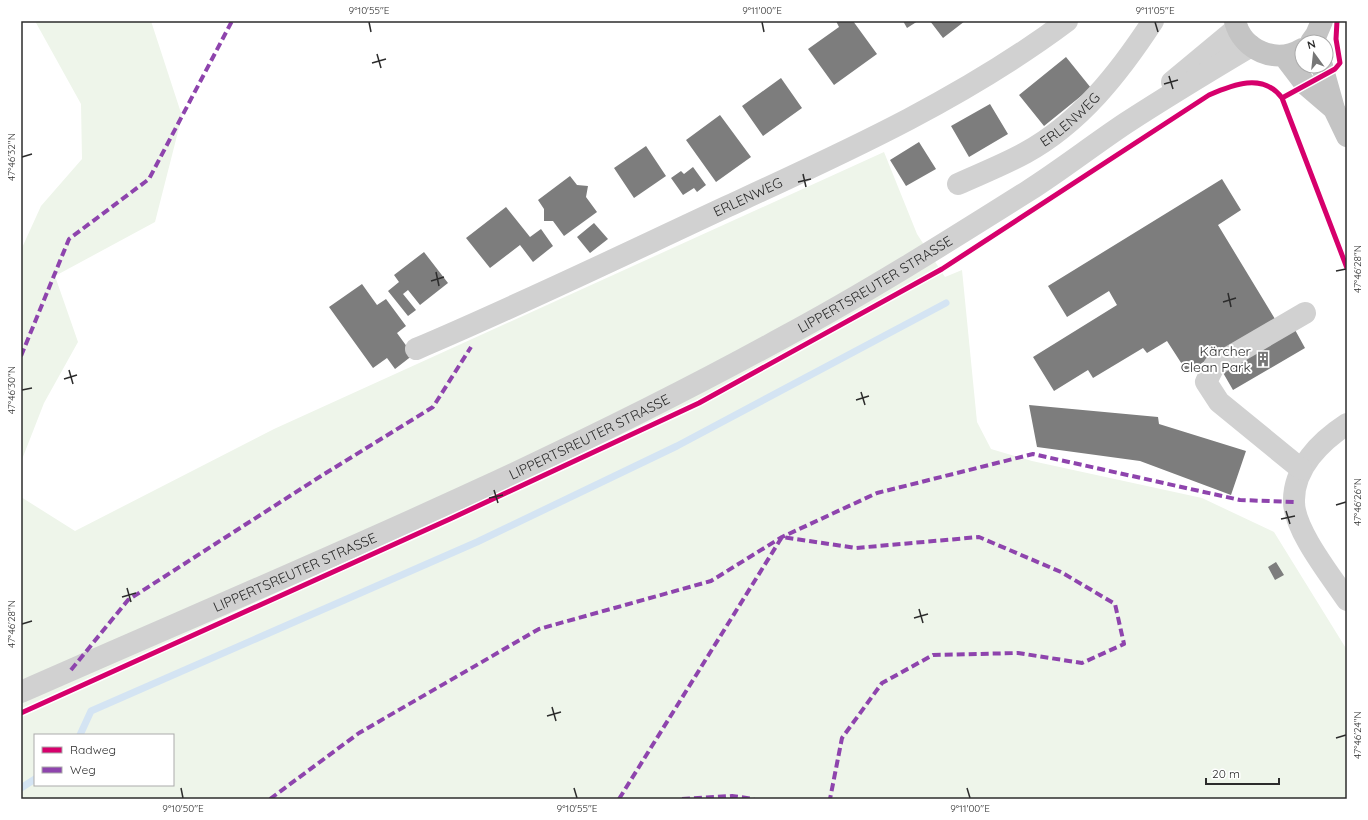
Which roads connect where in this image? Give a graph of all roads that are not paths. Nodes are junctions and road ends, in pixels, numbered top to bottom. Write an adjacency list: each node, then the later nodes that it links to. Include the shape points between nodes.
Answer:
1 (1067, 21): 13 (street, ERLENWEG, via 989,73 852,149)
2 (1153, 21): 11 (street, ERLENWEG, via 1103,90 1063,128 1025,153)
3 (1236, 24): 4 (main road); 9 (street, LIPPERTSREUTER STRASSE)
4 (1251, 46): 5 (main road, via 1266,54); 9 (street, LIPPERTSREUTER STRASSE)
5 (1294, 46)
6 (1307, 74): 8 (main road, via 1306,85)
7 (1324, 74): 8 (main road)
8 (1334, 109): 10 (main road)
9 (1126, 123): 17 (street, LIPPERTSREUTER STRASSE, via 1031,189 917,260 700,382 580,443)
10 (1347, 136)
11 (958, 184)
12 (1305, 313): 15 (street, via 1214,366 1206,382 1219,402)
13 (416, 349)
14 (1347, 424): 15 (street, via 1311,456)
15 (1302, 469): 16 (street, via 1294,502 1297,518 1303,533)
16 (1347, 600)
17 (21, 692)

